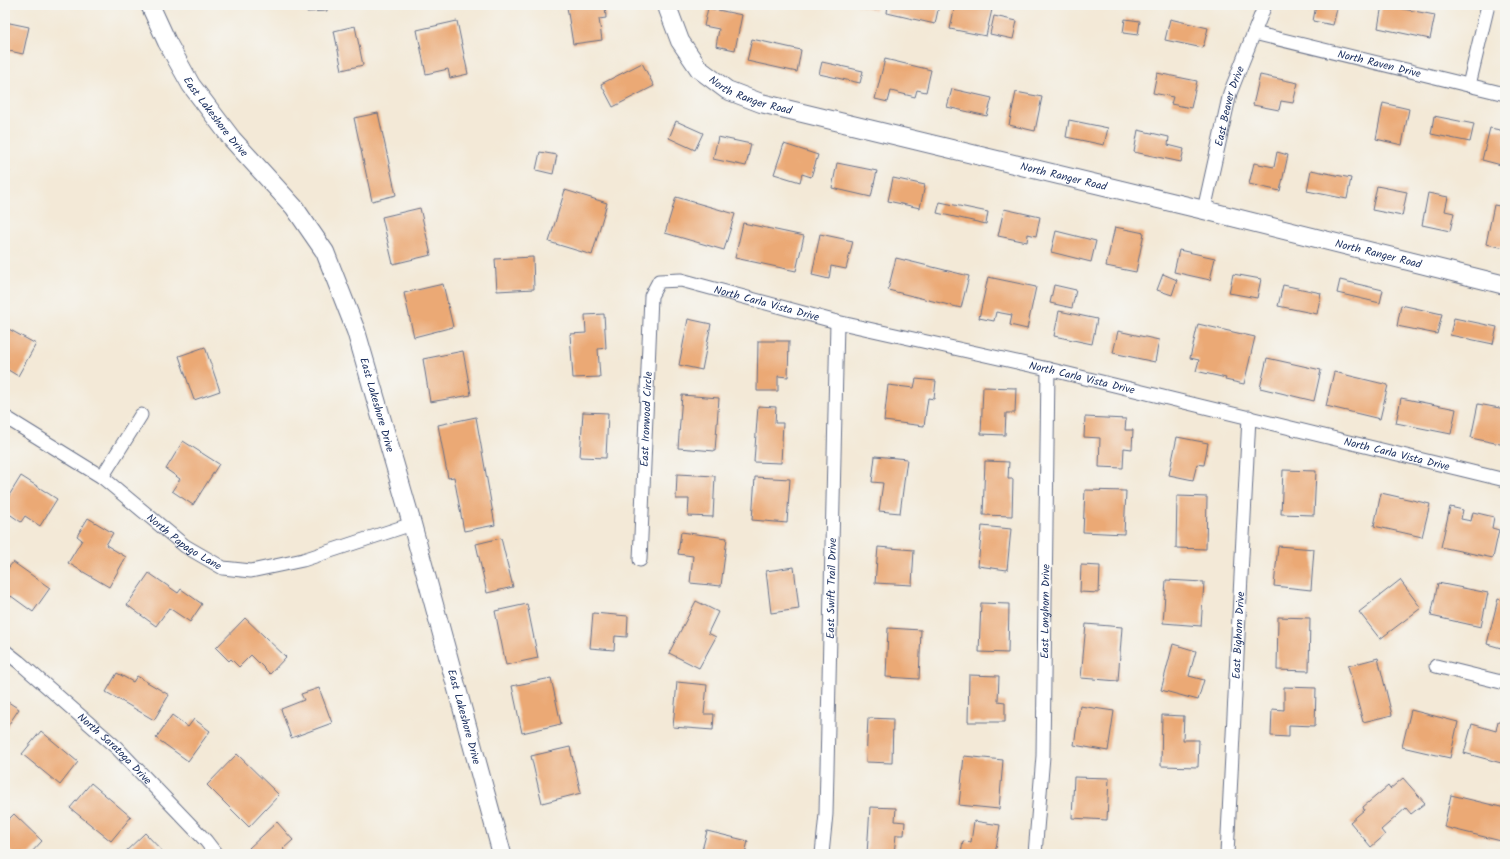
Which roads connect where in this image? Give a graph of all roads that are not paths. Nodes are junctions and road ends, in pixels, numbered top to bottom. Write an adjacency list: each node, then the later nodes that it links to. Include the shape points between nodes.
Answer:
1 (150, 5): 18 (main road, East Lakeshore Drive, via 191,84 232,139 294,207 325,252 356,331)
2 (669, 5): 8 (main road, North Ranger Road, via 668,9 680,41 699,69 727,90 761,103)
3 (1265, 5): 5 (street, East Beaver Drive)
4 (1488, 5): 6 (street)
5 (1254, 33): 6 (street, North Raven Drive); 8 (street, East Beaver Drive, via 1230,93)
6 (1469, 85): 7 (street, North Raven Drive)
7 (1505, 94)
8 (1204, 210): 10 (main road, North Ranger Road)
9 (659, 281): 11 (street, North Carla Vista Drive, via 681,280); 19 (street, East Ironwood Circle, via 651,296)
10 (1505, 284)
11 (838, 322): 12 (street, North Carla Vista Drive); 25 (street, East Swift Trail Drive, via 826,814)
12 (1048, 369): 15 (street, North Carla Vista Drive); 26 (street, East Longhorn Drive, via 1043,756)
13 (140, 415): 16 (street)
14 (5, 417): 16 (street, North Papago Lane)
15 (1249, 417): 17 (street, North Carla Vista Drive); 27 (street, East Bighorn Drive)
16 (102, 477): 18 (street, North Papago Lane, via 185,546 223,568 252,571 303,560)
17 (1505, 480)
18 (412, 524): 24 (main road, East Lakeshore Drive)
19 (640, 560)
20 (5, 651): 23 (street, North Saratoga Drive, via 117,748)
21 (1436, 666): 22 (street)
22 (1505, 683)
23 (216, 854)
24 (502, 854)
25 (822, 854)
26 (1035, 854)
27 (1227, 854)

